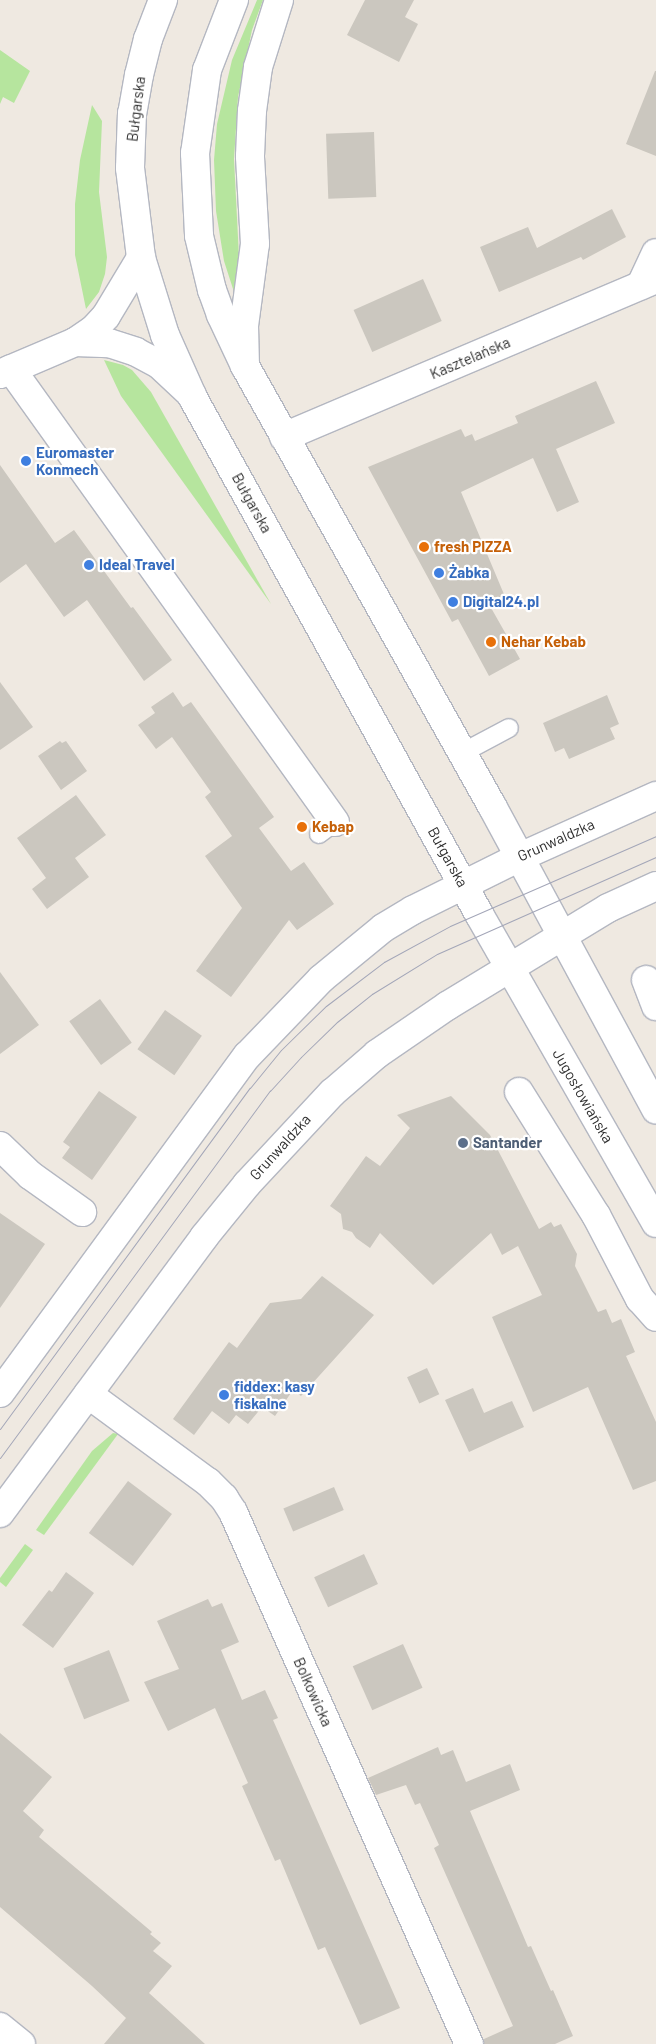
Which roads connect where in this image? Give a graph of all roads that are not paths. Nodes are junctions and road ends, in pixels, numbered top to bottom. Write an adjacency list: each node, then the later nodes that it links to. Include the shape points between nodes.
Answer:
1 (163, 0): 5 (street, Bułgarska, via 148,39 132,113 130,168)
2 (234, 0): 8 (street, via 207,70 194,180 199,236 212,290)
3 (279, 0): 8 (street, via 258,67 252,111 250,156 255,244 243,333)
4 (656, 253): 6 (street)
5 (141, 258): 7 (street, via 106,316); 10 (street, Bułgarska, via 160,320)
6 (649, 282): 11 (street, Kasztelańska)
7 (75, 342): 9 (street); 10 (street, via 109,343 142,354 165,370)
8 (245, 366): 11 (street)
9 (6, 371): 15 (street)
10 (194, 398): 17 (street, Bułgarska)
11 (284, 437): 13 (street)
12 (509, 728): 13 (lane)
13 (462, 753): 16 (street)
14 (656, 796): 16 (street, Grunwaldzka)
15 (327, 828)
16 (520, 856): 17 (street, Grunwaldzka); 19 (street)
17 (463, 884): 20 (street, Bułgarska); 29 (street, Grunwaldzka, via 383,928 321,979 264,1036)
18 (656, 886): 19 (street, Grunwaldzka, via 620,901)
19 (562, 936): 20 (street, Grunwaldzka); 24 (street)
20 (510, 969): 27 (street, Jugosłowiańska); 30 (street, Grunwaldzka, via 447,1006 377,1054 309,1115 204,1237)
21 (646, 980): 22 (street)
22 (656, 1006)
23 (518, 1092): 28 (street, via 596,1215 640,1299)
24 (656, 1109)
25 (0, 1146): 26 (street, via 30,1175)
26 (82, 1212)
27 (656, 1223)
28 (656, 1317)
29 (0, 1393)
30 (88, 1394): 31 (street, Grunwaldzka); 34 (street, Bolkowicka, via 208,1482 233,1512)
31 (0, 1513)
32 (0, 2027): 33 (street)
33 (21, 2044)
34 (469, 2044)

